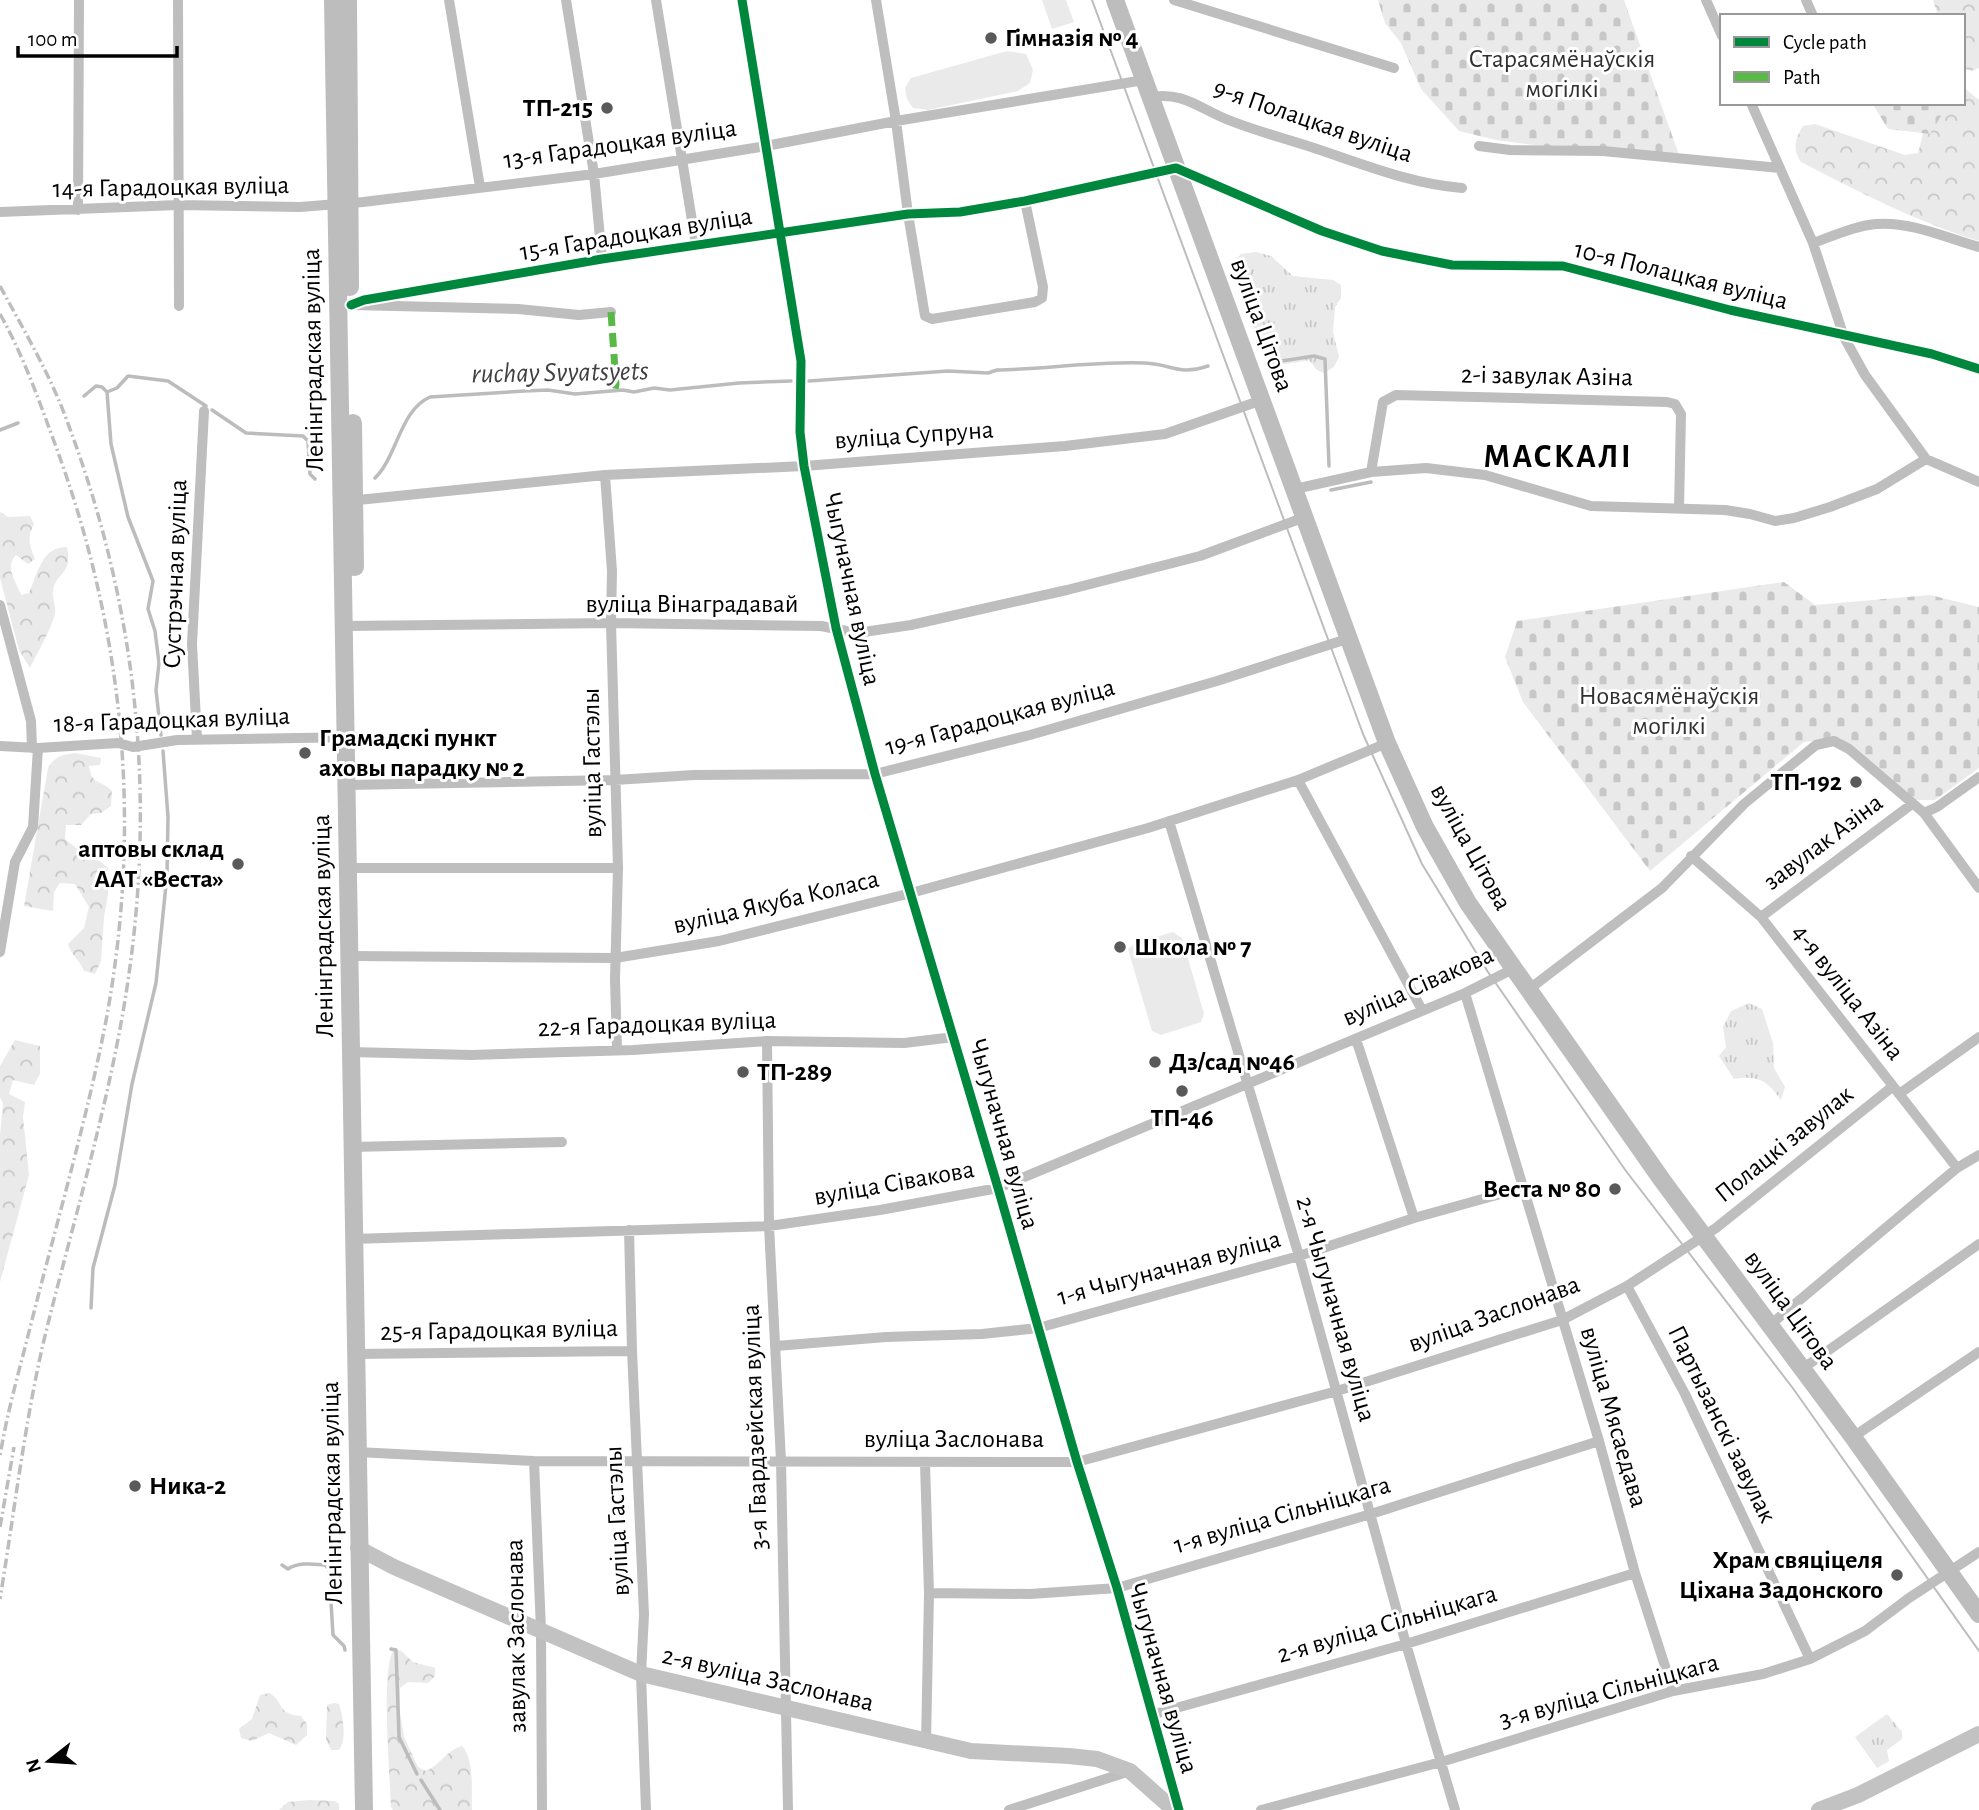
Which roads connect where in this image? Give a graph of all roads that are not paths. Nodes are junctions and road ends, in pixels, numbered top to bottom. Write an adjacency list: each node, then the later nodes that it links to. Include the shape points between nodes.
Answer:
1 (79, 0): 29 (street)
2 (178, 0): 28 (street)
3 (333, 0): 27 (main road, Ленінградская вуліца)
4 (348, 0): 27 (main road, Ленінградская вуліца)
5 (449, 0): 24 (street)
6 (566, 0): 23 (street)
7 (656, 0): 20 (street)
8 (741, 0): 18 (street, Чыгуначная вуліца)
9 (876, 0): 17 (street)
10 (1115, 0): 15 (main road, вуліца Цітова)
11 (1174, 0): 14 (street)
12 (1706, 0): 13 (street)
13 (1720, 32)
14 (1394, 68)
15 (1147, 88): 17 (street, 13-я Гарадоцкая вуліца); 21 (main road, вуліца Цітова); 25 (street, 9-я Полацкая вуліца, via 1403,178)
16 (1752, 105): 22 (street)
17 (897, 121): 18 (street, 13-я Гарадоцкая вуліца); 31 (street)
18 (765, 146): 20 (street, 13-я Гарадоцкая вуліца); 32 (street, Чыгуначная вуліца)
19 (1479, 146): 22 (street, via 1603,151)
20 (683, 158): 23 (street, 13-я Гарадоцкая вуліца); 34 (street)
21 (1176, 168): 26 (street, 15-я Гарадоцкая вуліца); 40 (street, 10-я Полацкая вуліца, via 1322,231 1382,251 1452,265 1563,266); 42 (main road, вуліца Цітова)
22 (1780, 168): 33 (street)
23 (594, 174): 24 (street, 13-я Гарадоцкая вуліца); 36 (street)
24 (480, 187): 27 (street, 13-я Гарадоцкая вуліца)
25 (1462, 188)
26 (1025, 201): 31 (street, 15-я Гарадоцкая вуліца, via 960,212); 31 (street, via 1042,298 932,319 925,316)
27 (343, 203): 28 (street, 14-я Гарадоцкая вуліца); 37 (main road, Ленінградская вуліца)
28 (178, 205): 29 (street, 14-я Гарадоцкая вуліца); 38 (street)
29 (78, 210): 30 (street, 14-я Гарадоцкая вуліца)
30 (3, 212)
31 (908, 214): 32 (street, 15-я Гарадоцкая вуліца)
32 (780, 233): 34 (street, 15-я Гарадоцкая вуліца); 45 (street, Чыгуначная вуліца, via 801,361)
33 (1812, 243): 35 (street, via 1852,229 1898,224); 40 (street)
34 (696, 245): 36 (street, 15-я Гарадоцкая вуліца)
35 (1979, 247)
36 (602, 259): 37 (street, 15-я Гарадоцкая вуліца)
37 (345, 305): 39 (street, via 579,315); 50 (main road, Ленінградская вуліца)
38 (179, 306)
39 (611, 312)
40 (1844, 337): 41 (street, 10-я Полацкая вуліца, via 1932,354); 44 (street, via 1865,375)
41 (1979, 369)
42 (1262, 400): 45 (street, вуліца Супруна, via 1165,434); 49 (main road, вуліца Цітова)
43 (204, 411): 59 (street, Сустрэчная вуліца, via 192,644)
44 (1926, 459): 48 (street); 51 (street, via 1877,489 1794,518 1775,521 1750,513)
45 (804, 466): 47 (street, вуліца Супруна); 56 (street, Чыгуначная вуліца)
46 (1371, 472): 49 (street); 51 (street, via 1426,468 1485,475 1591,506); 51 (street, 2-і завулак Азіна, via 1383,402 1396,395 1667,402 1675,404 1681,414)
47 (605, 475): 50 (street, вуліца Супруна); 54 (street, вуліца Гастэлы)
48 (1979, 482)
49 (1295, 489): 52 (main road, вуліца Цітова)
50 (348, 501): 55 (main road, Ленінградская вуліца)
51 (1679, 508)
52 (1305, 517): 56 (street, вуліца Вінаградавай, via 1200,556 1068,590 911,625 857,633); 57 (main road, вуліца Цітова)
53 (0, 605): 62 (street)
54 (611, 623): 55 (street, вуліца Вінаградавай); 56 (street, вуліца Вінаградавай); 64 (street, вуліца Гастэлы)
55 (350, 626): 58 (main road, Ленінградская вуліца)
56 (836, 628): 63 (street, Чыгуначная вуліца)
57 (1350, 638): 60 (main road, вуліца Цітова); 63 (street, 19-я Гарадоцкая вуліца, via 1030,735)
58 (351, 737): 59 (street, 18-я Гарадоцкая вуліца); 67 (main road, Ленінградская вуліца)
59 (197, 740): 62 (street, 18-я Гарадоцкая вуліца, via 133,747 118,743)
60 (1387, 743): 65 (street, вуліца Якуба Коласа); 80 (main road, вуліца Цітова, via 1452,877)
61 (0, 746): 62 (street, 18-я Гарадоцкая вуліца)
62 (35, 748): 77 (street, via 33,827 15,862)
63 (875, 774): 64 (street, 19-я Гарадоцкая вуліца); 75 (street, Чыгуначная вуліца)
64 (615, 780): 67 (street, 19-я Гарадоцкая вуліца); 73 (street, вуліца Гастэлы)
65 (1298, 780): 70 (street, вуліца Якуба Коласа); 83 (street)
66 (1977, 782): 69 (street)
67 (352, 785): 72 (main road, Ленінградская вуліца)
68 (1912, 804): 69 (street); 71 (street, via 1849,749 1834,741 1816,745 1744,804); 76 (street, завулак Азіна)
69 (1924, 813): 74 (street)
70 (1169, 821): 75 (street, вуліца Якуба Коласа); 90 (street, 2-я Чыгуначная вуліца)
71 (1691, 856): 76 (street, 4-я вуліца Азіна); 81 (street, via 1638,908)
72 (354, 868): 73 (street); 78 (main road, Ленінградская вуліца)
73 (618, 868): 79 (street, вуліца Гастэлы)
74 (1979, 888)
75 (911, 893): 79 (street, вуліца Якуба Коласа, via 719,941); 84 (street, Чыгуначная вуліца)
76 (1761, 917): 91 (street, 4-я вуліца Азіна)
77 (0, 952)
78 (356, 956): 79 (street, вуліца Якуба Коласа); 89 (main road, Ленінградская вуліца)
79 (615, 958): 88 (street, вуліца Гастэлы)
80 (1513, 969): 81 (main road, вуліца Цітова); 82 (street, вуліца Сівакова)
81 (1528, 990): 101 (main road, вуліца Цітова)
82 (1465, 993): 83 (street, вуліца Сівакова); 97 (street, вуліца Мясаедава)
83 (1422, 1010): 86 (street, вуліца Сівакова)
84 (954, 1037): 87 (street, 22-я Гарадоцкая вуліца, via 904,1043); 96 (street, Чыгуначная вуліца)
85 (1979, 1037): 91 (street, Полацкі завулак)
86 (1356, 1039): 90 (street, вуліца Сівакова); 98 (street)
87 (766, 1041): 88 (street, 22-я Гарадоцкая вуліца); 99 (street, 3-я Гвардзейская вуліца)
88 (617, 1050): 89 (street, 22-я Гарадоцкая вуліца, via 471,1055)
89 (357, 1052): 93 (main road, Ленінградская вуліца)
90 (1247, 1085): 96 (street, вуліца Сівакова); 104 (street, 2-я Чыгуначная вуліца)
91 (1896, 1090): 95 (street, 4-я вуліца Азіна); 101 (street, Полацкі завулак)
92 (562, 1142): 93 (street)
93 (358, 1147): 102 (main road, Ленінградская вуліца)
94 (1979, 1155): 95 (street)
95 (1957, 1168): 107 (street)
96 (999, 1188): 99 (street, вуліца Сівакова); 108 (street, Чыгуначная вуліца)
97 (1522, 1188): 98 (street, 1-я Чыгуначная вуліца); 106 (street, вуліца Мясаедава)
98 (1414, 1218): 104 (street, 1-я Чыгуначная вуліца)
99 (769, 1226): 100 (street, вуліца Сівакова); 109 (street, 3-я Гвардзейская вуліца)
100 (629, 1230): 102 (street, вуліца Сівакова); 110 (street, вуліца Гастэлы)
101 (1704, 1236): 105 (street, вуліца Заслонава); 107 (main road, вуліца Цітова)
102 (359, 1239): 112 (main road, Ленінградская вуліца)
103 (1979, 1244): 113 (street)
104 (1299, 1256): 108 (street, 1-я Чыгуначная вуліца); 114 (street, 2-я Чыгуначная вуліца)
105 (1627, 1286): 106 (street, вуліца Заслонава); 133 (street, Партызанскі завулак, via 1685,1394)
106 (1562, 1320): 114 (street, вуліца Заслонава); 116 (street, вуліца Мясаедава)
107 (1770, 1325): 113 (main road, вуліца Цітова)
108 (1038, 1328): 109 (street, 1-я Чыгуначная вуліца); 121 (street, Чыгуначная вуліца)
109 (776, 1346): 120 (street, 3-я Гвардзейская вуліца)
110 (632, 1351): 112 (street, 25-я Гарадоцкая вуліца); 118 (street, вуліца Гастэлы)
111 (1979, 1352): 115 (street)
112 (361, 1354): 117 (main road, Ленінградская вуліца)
113 (1802, 1369): 115 (main road, вуліца Цітова)
114 (1337, 1391): 121 (street, вуліца Заслонава); 123 (street, 2-я Чыгуначная вуліца)
115 (1853, 1437): 126 (main road, вуліца Цітова)
116 (1599, 1441): 123 (street, 1-я вуліца Сільніцкага); 127 (street, вуліца Мясаедава)
117 (363, 1452): 119 (street, вуліца Заслонава); 124 (main road, Ленінградская вуліца)
118 (637, 1460): 119 (street, вуліца Заслонава); 120 (street, вуліца Заслонава); 134 (street, вуліца Гастэлы, via 644,1614)
119 (534, 1461): 131 (street, завулак Заслонава)
120 (781, 1461): 122 (street, вуліца Заслонава); 136 (street, 3-я Гвардзейская вуліца)
121 (1077, 1462): 122 (street, вуліца Заслонава); 128 (street, Чыгуначная вуліца)
122 (925, 1463): 129 (street)
123 (1371, 1514): 128 (street, 1-я вуліца Сільніцкага); 132 (street, 2-я Чыгуначная вуліца)
124 (364, 1551): 131 (main road, 2-я вуліца Заслонава); 142 (main road, Ленінградская вуліца)
125 (1979, 1552): 126 (street, 3-я вуліца Сільніцкага)
126 (1948, 1571): 130 (main road, вуліца Цітова); 133 (street, 3-я вуліца Сільніцкага, via 1865,1631)
127 (1635, 1573): 132 (street, 2-я вуліца Сільніцкага); 135 (street, вуліца Мясаедава)
128 (1116, 1588): 129 (street, 1-я вуліца Сільніцкага, via 1030,1594); 137 (street, Чыгуначная вуліца)
129 (929, 1593): 139 (street)
130 (1979, 1614)
131 (541, 1630): 134 (main road, 2-я вуліца Заслонава); 143 (street, завулак Заслонава)
132 (1406, 1644): 137 (street, 2-я вуліца Сільніцкага); 140 (street, 2-я Чыгуначная вуліца)
133 (1810, 1659): 135 (street, 3-я вуліца Сільніцкага, via 1763,1674)
134 (641, 1674): 136 (main road, 2-я вуліца Заслонава); 144 (street, вуліца Гастэлы)
135 (1673, 1691): 140 (street, 3-я вуліца Сільніцкага)
136 (786, 1708): 139 (main road, 2-я вуліца Заслонава); 145 (street, 3-я Гвардзейская вуліца)
137 (1151, 1715): 147 (street, Чыгуначная вуліца)
138 (1979, 1734): 150 (main road, via 1868,1791)
139 (926, 1742): 141 (main road, 2-я вуліца Заслонава, via 971,1751 1097,1759)
140 (1441, 1762): 148 (street, 3-я вуліца Сільніцкага); 149 (street, 2-я Чыгуначная вуліца)
141 (1130, 1771): 146 (street); 147 (main road, 2-я вуліца Заслонава)
142 (369, 1803)
143 (542, 1810)
144 (646, 1810)
145 (788, 1810)
146 (1009, 1810)
147 (1177, 1810)
148 (1261, 1810)
149 (1455, 1810)
150 (1819, 1810)

